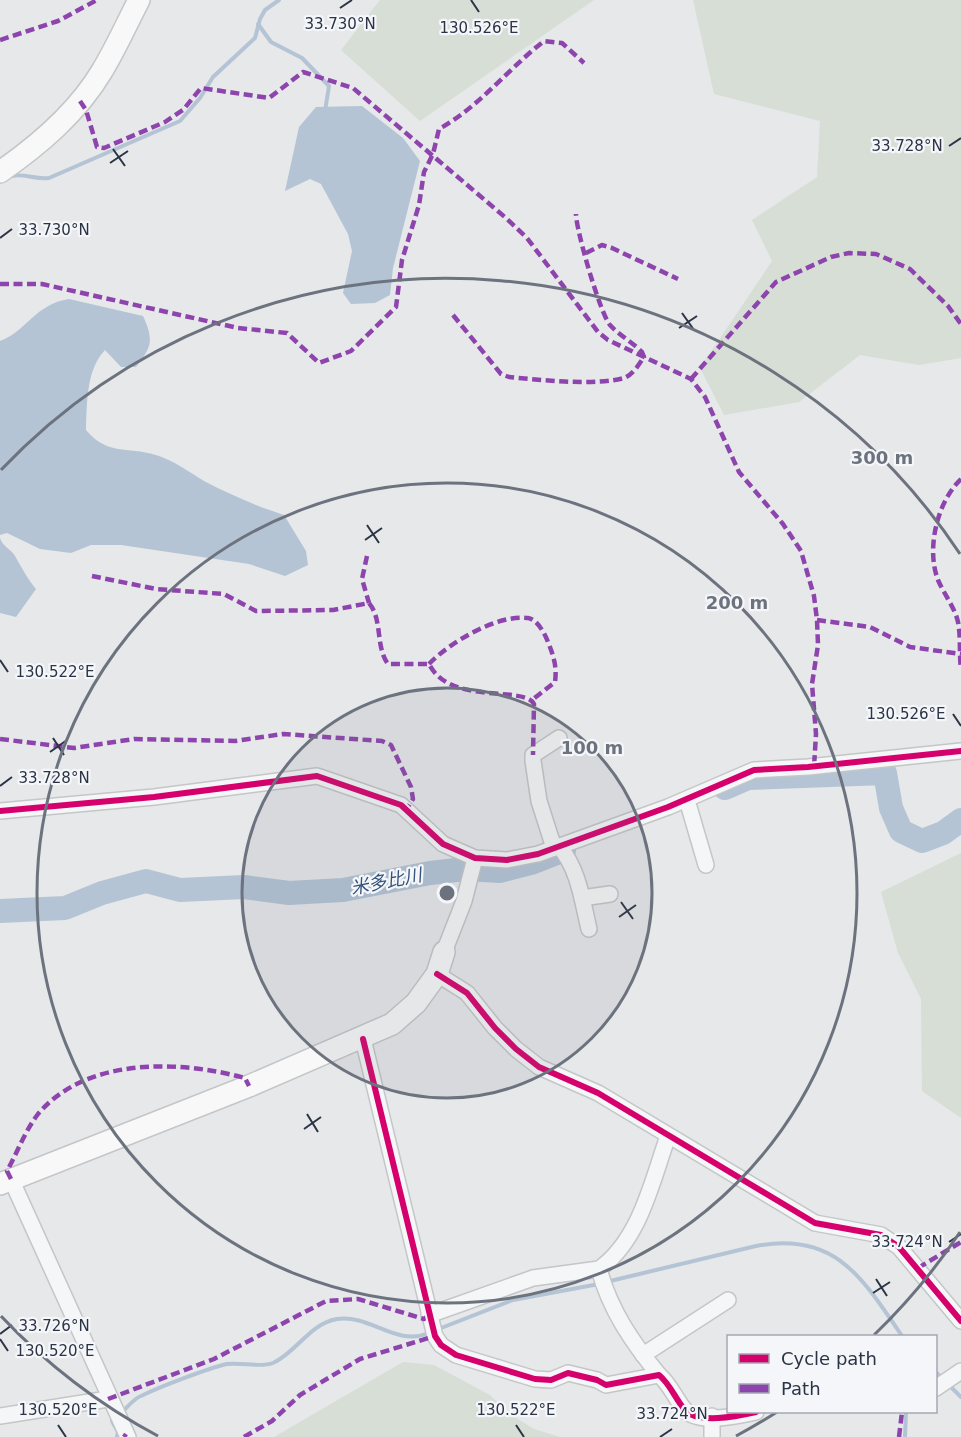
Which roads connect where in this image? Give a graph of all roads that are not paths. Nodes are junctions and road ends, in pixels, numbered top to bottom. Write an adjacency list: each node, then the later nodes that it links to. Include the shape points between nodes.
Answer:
1 (139, 0): 2 (street, via 102,72 80,101 45,139)
2 (0, 172)
3 (559, 738): 7 (street, via 533,755 539,801)
4 (961, 751): 5 (street, via 754,770)
5 (687, 800): 7 (street); 9 (street)
6 (0, 811): 8 (street, via 317,776 401,805 443,844)
7 (557, 847): 8 (street, via 507,860); 11 (street, via 569,858)
8 (475, 858): 13 (street, via 464,901)
9 (706, 865)
10 (610, 894): 11 (street)
11 (582, 898): 12 (street)
12 (589, 929)
13 (444, 952): 14 (street)
14 (437, 974): 15 (street, via 408,1010 392,1024); 16 (street, via 466,993 495,1028 539,1067 598,1093)
15 (363, 1039): 17 (street); 20 (street)
16 (668, 1136): 18 (street, via 637,1221 621,1248); 21 (street, via 815,1223 881,1236 912,1260)
17 (6, 1182): 26 (street, via 79,1325)
18 (599, 1269): 20 (street, via 533,1278); 22 (street, via 617,1318)
19 (728, 1300): 22 (street)
20 (429, 1315): 24 (street, via 441,1345 456,1355 535,1379 551,1380 568,1373 606,1385)
21 (961, 1321)
22 (643, 1355): 24 (street)
23 (961, 1371): 25 (street)
24 (659, 1375): 29 (street, via 690,1414)
25 (937, 1387)
26 (108, 1399): 28 (street); 30 (street)
27 (745, 1413): 29 (street)
28 (0, 1416)
29 (712, 1416): 31 (street)
30 (128, 1437)
31 (712, 1437)

